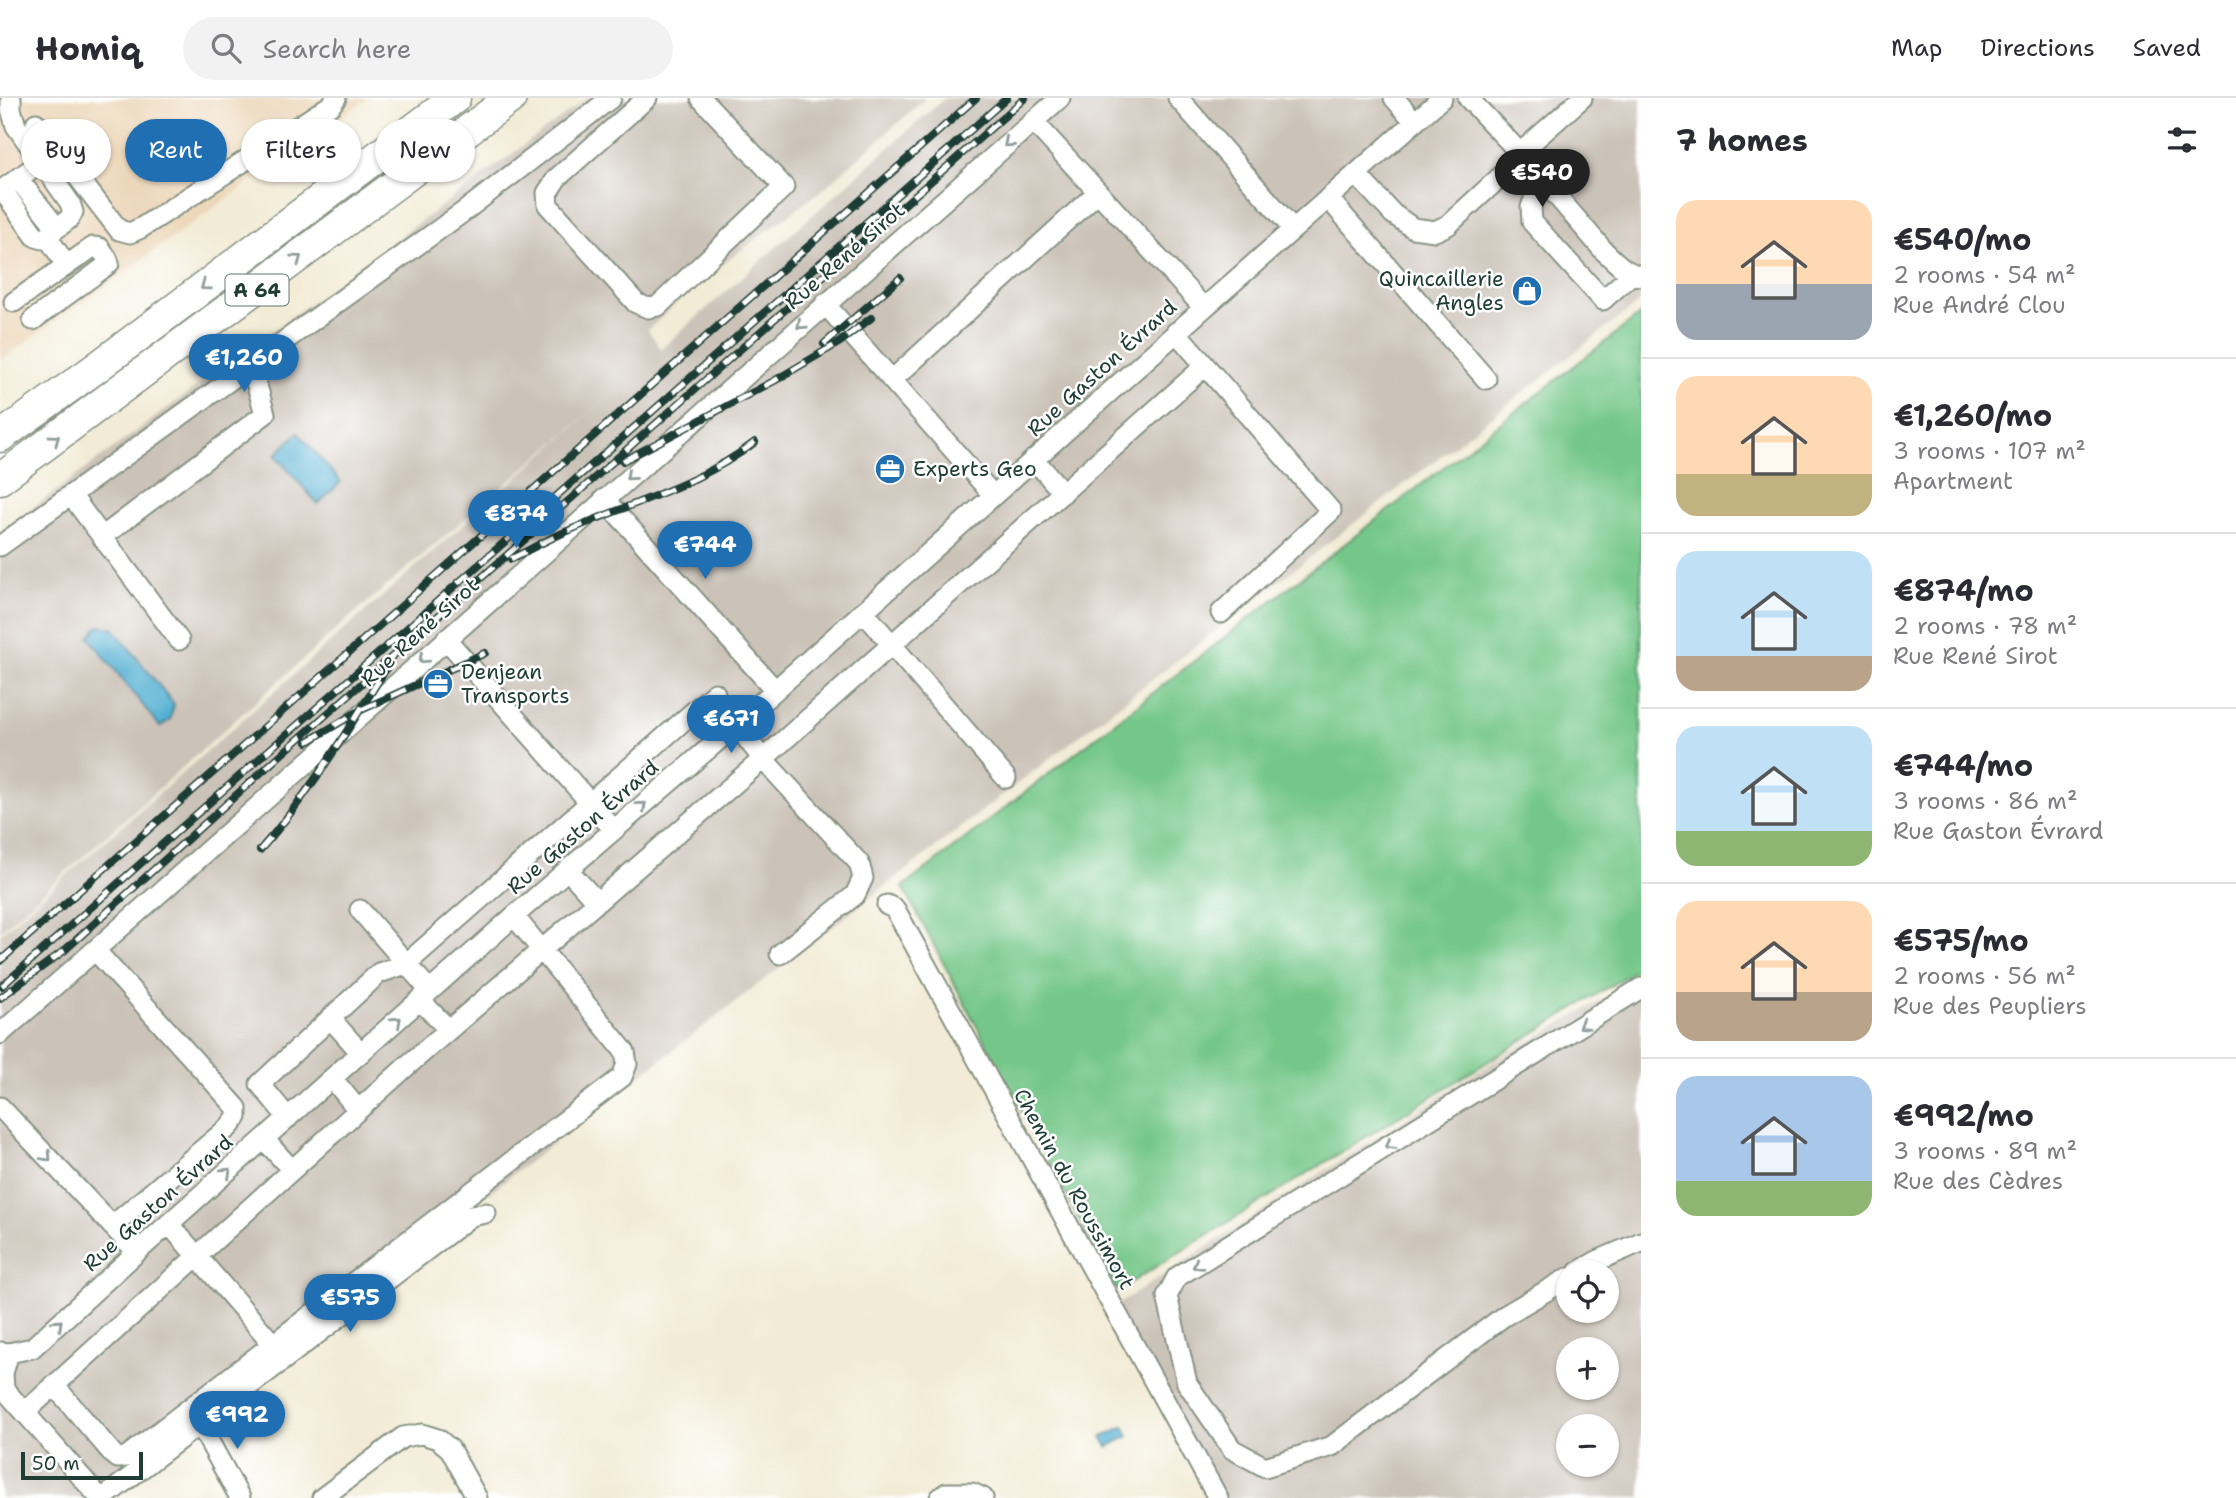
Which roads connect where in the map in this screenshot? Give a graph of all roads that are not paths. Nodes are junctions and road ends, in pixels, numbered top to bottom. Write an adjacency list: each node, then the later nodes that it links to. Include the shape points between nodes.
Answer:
1 (11, 98): 16 (street)
2 (336, 98): 22 (street, via 130,233 119,230)
3 (455, 98): 38 (highway, A 64, one-way to 38)
4 (511, 98): 40 (highway, A 64, one-way to 4)
5 (611, 98): 34 (street, via 466,210)
6 (647, 98): 7 (street, via 547,192 548,205 636,303 648,308 657,306 784,187)
7 (701, 98)
8 (1060, 98): 14 (street, Rue René Sirot)
9 (1178, 98): 25 (street)
10 (1394, 98): 15 (street)
11 (1442, 98): 15 (street, Rue Gaston Évrard)
12 (1468, 98): 17 (street)
13 (1582, 98): 17 (street)
14 (1032, 121): 23 (street); 30 (street, Rue René Sirot, one-way to 30)
15 (1415, 122): 18 (street, Rue Gaston Évrard)
16 (21, 133)
17 (1520, 153): 18 (street, via 1488,188 1435,232 1413,228 1393,214); 20 (street)
18 (1356, 174): 24 (street, Rue Gaston Évrard)
19 (21, 177): 26 (street, via 6,187 6,195 36,237 43,239)
20 (1542, 178): 28 (street, via 1619,266); 28 (street, via 1531,207 1532,222 1603,300)
21 (55, 182): 26 (street, via 73,212)
22 (82, 182)
23 (1098, 192): 31 (street); 37 (street)
24 (1328, 198): 25 (street, Rue Gaston Évrard); 36 (street)
25 (1293, 229): 31 (street, Rue Gaston Évrard)
26 (52, 232): 27 (street)
27 (66, 265): 29 (street); 32 (street, via 93,247 100,248 108,263)
28 (1636, 275)
29 (14, 302)
30 (825, 304): 37 (street); 44 (street, Rue René Sirot, one-way to 44)
31 (1203, 307): 33 (street, Rue Gaston Évrard)
32 (33, 320)
33 (1176, 332): 35 (street); 39 (street, Rue Gaston Évrard)
34 (251, 364): 42 (street); 45 (street, via 264,414)
35 (1205, 366): 41 (street); 48 (street, via 1331,511)
36 (1486, 379)
37 (892, 380): 43 (street)
38 (0, 437)
39 (1034, 459): 41 (street); 43 (street, Rue Gaston Évrard)
40 (0, 479)
41 (1063, 493): 51 (street)
42 (71, 495): 45 (street); 46 (street)
43 (993, 495): 47 (street, Rue Gaston Évrard)
44 (604, 499): 49 (street, Rue René Sirot); 52 (street)
45 (103, 537): 50 (street)
46 (0, 546)
47 (863, 611): 51 (street); 52 (street, Rue Gaston Évrard)
48 (1221, 613)
49 (446, 639): 57 (street); 64 (street, Rue René Sirot, one-way to 64)
50 (178, 640)
51 (891, 643): 55 (street); 56 (street)
52 (775, 690): 54 (street, Rue Gaston Évrard)
53 (715, 693): 57 (street)
54 (736, 725): 55 (street); 58 (street, Rue Gaston Évrard, one-way to 54)
55 (763, 759): 60 (street); 66 (street, via 859,863 863,878 855,895)
56 (1006, 778)
57 (589, 803): 58 (street); 67 (street)
58 (614, 830): 59 (street, Rue Gaston Évrard)
59 (568, 870): 60 (street); 63 (street, Rue Gaston Évrard)
60 (597, 902): 65 (street)
61 (887, 905): 100 (street, Chemin du Roussimort, via 895,909)
62 (360, 911): 67 (street)
63 (514, 916): 65 (street); 69 (street, Rue Gaston Évrard)
64 (96, 950): 72 (street, Rue René Sirot); 82 (street, via 237,1108 229,1127)
65 (541, 951): 71 (street); 88 (street, via 625,1052 622,1077)
66 (780, 954)
67 (406, 964): 69 (street); 70 (street, via 379,973)
68 (1641, 988): 87 (street, one-way to 87, via 1177,1277 1167,1296 1187,1383 1232,1448 1265,1467 1332,1446 1504,1316)
69 (425, 996): 71 (street); 73 (street, Rue Gaston Évrard, one-way to 69)
70 (331, 1019): 73 (street); 77 (street, via 260,1084)
71 (449, 1030): 76 (street)
72 (0, 1034)
73 (361, 1053): 74 (street, Rue Gaston Évrard)
74 (332, 1078): 76 (street); 77 (street, Rue Gaston Évrard)
75 (0, 1107): 82 (street, one-way to 82)
76 (358, 1110): 79 (street)
77 (288, 1118): 78 (street, Rue Gaston Évrard)
78 (264, 1139): 79 (street); 81 (street, Rue Gaston Évrard, one-way to 78)
79 (292, 1170): 85 (street)
80 (486, 1213): 93 (street, via 471,1216)
81 (169, 1224): 84 (street, Rue Gaston Évrard); 85 (street)
82 (112, 1226): 84 (street)
83 (1641, 1242): 86 (street)
84 (137, 1252): 89 (street, Rue Gaston Évrard, one-way to 84, via 32,1348)
85 (197, 1255): 88 (street); 91 (street)
86 (1599, 1260)
87 (1556, 1285)
88 (273, 1344): 91 (street, via 126,1457 113,1454)
89 (4, 1352): 90 (street)
90 (1, 1374): 92 (street, via 5,1389)
91 (54, 1385): 92 (street)
92 (25, 1412): 94 (street)
93 (199, 1423): 94 (street); 95 (street)
94 (102, 1498)
95 (240, 1498)
96 (322, 1498): 97 (street, via 404,1437 422,1434 450,1449)
97 (477, 1498)
98 (940, 1498): 99 (street, via 946,1493)
99 (983, 1498)
100 (1218, 1498)

